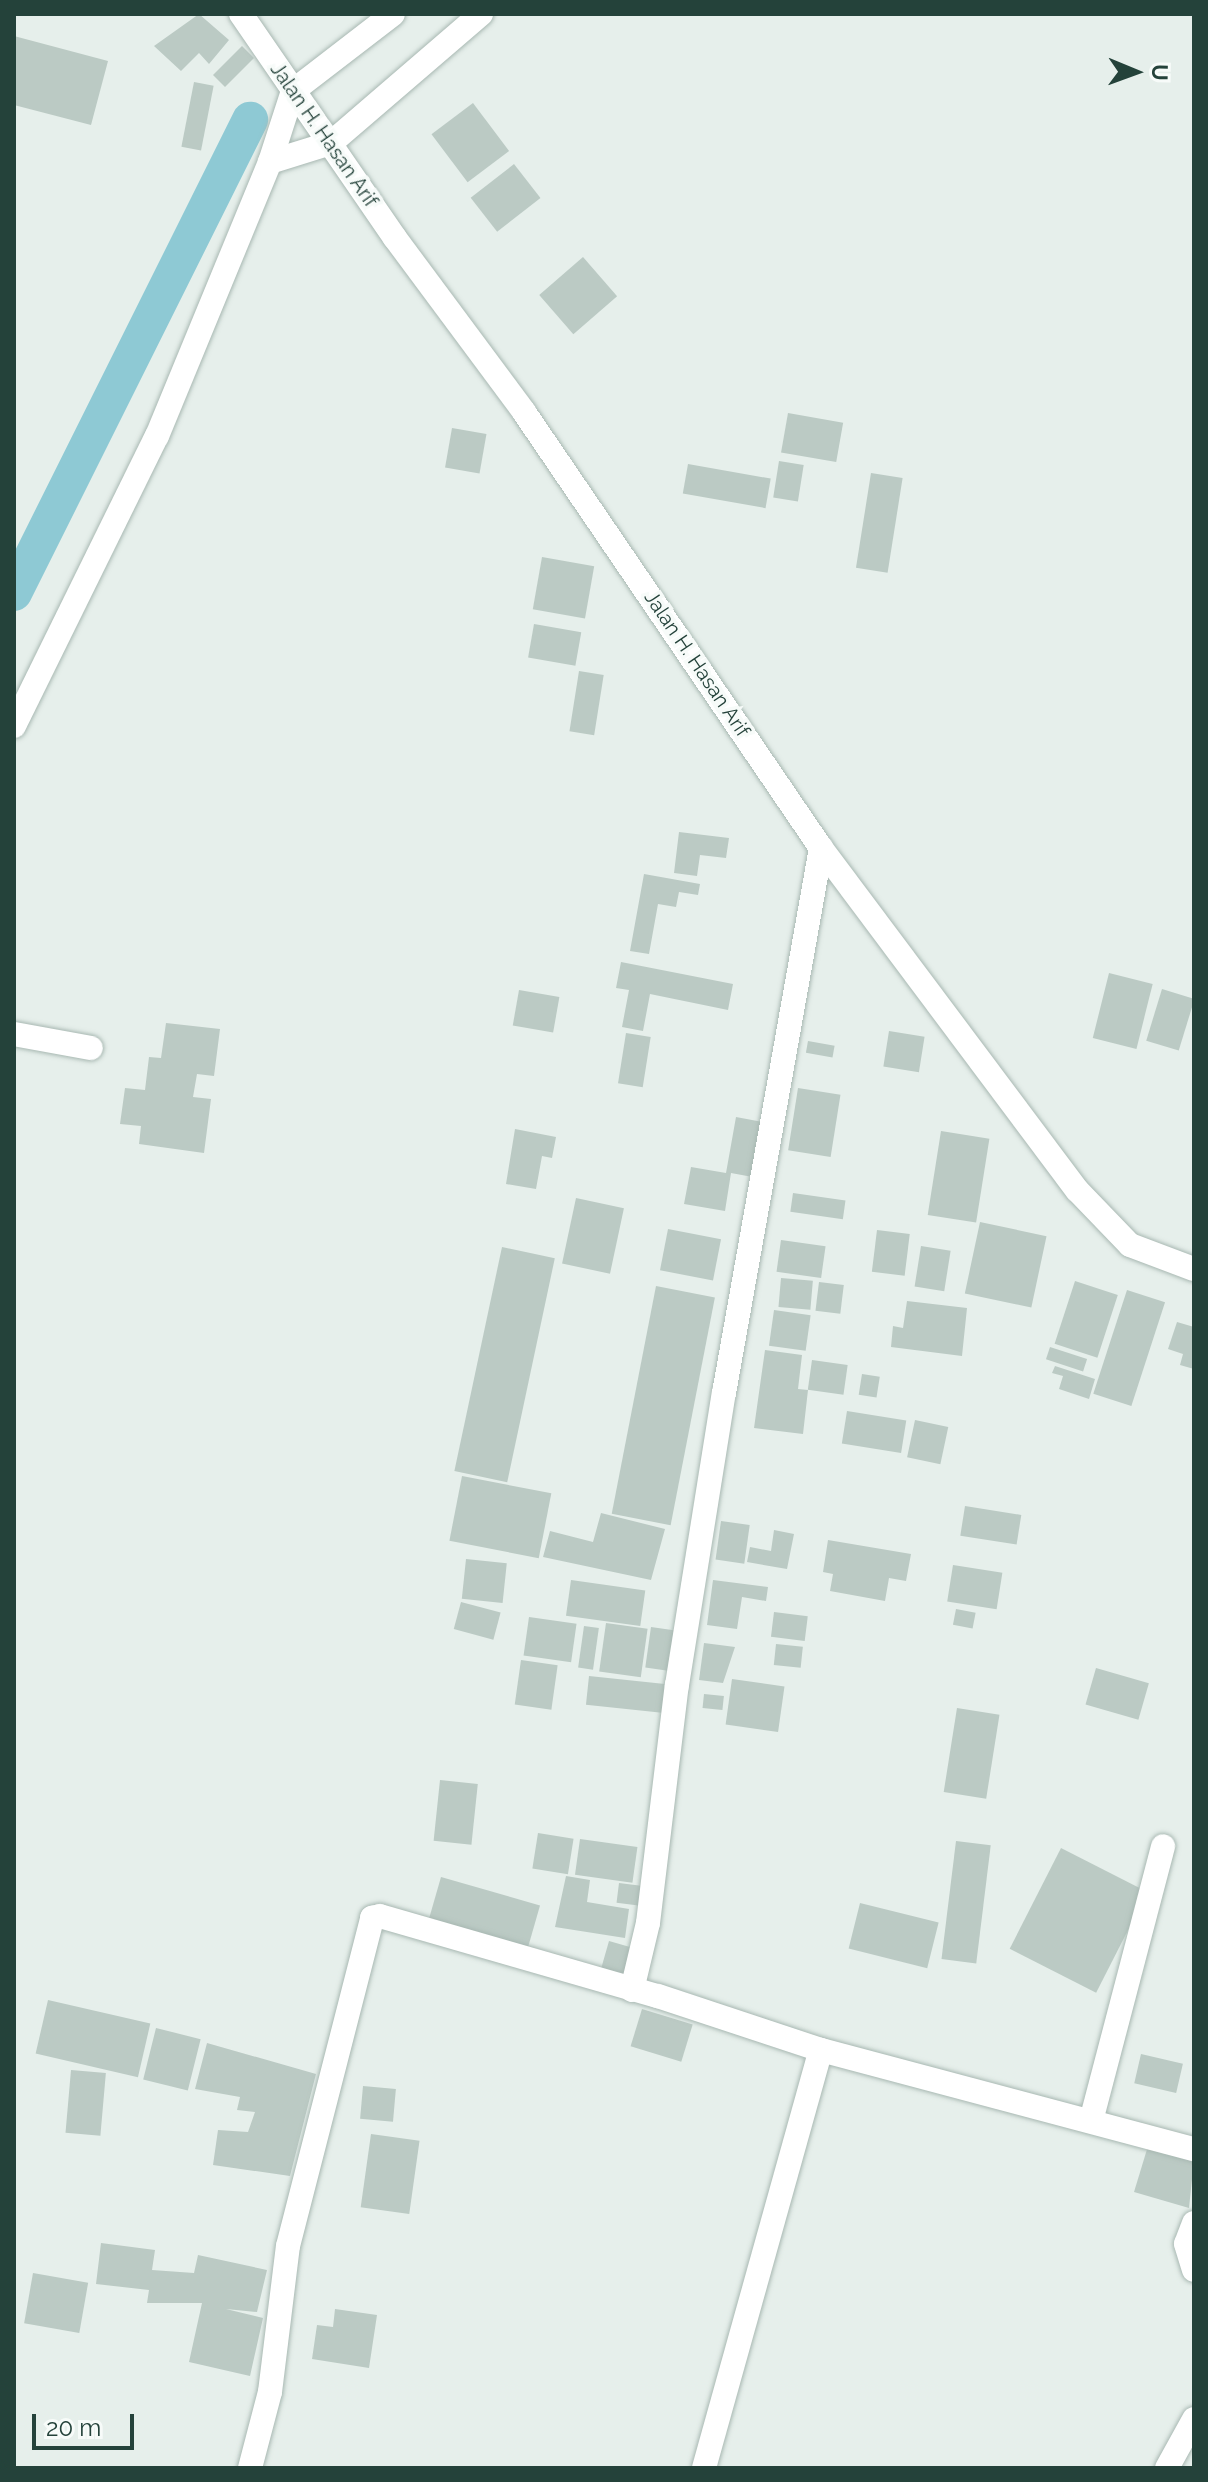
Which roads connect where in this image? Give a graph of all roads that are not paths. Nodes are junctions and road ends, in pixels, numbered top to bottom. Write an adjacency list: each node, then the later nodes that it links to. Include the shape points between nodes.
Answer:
1 (241, 14): 4 (street, Jalan H. Hasan Arif)
2 (481, 14): 5 (street)
3 (385, 21): 4 (street)
4 (293, 91): 5 (street, Jalan H. Hasan Arif); 6 (street)
5 (331, 143): 6 (street); 8 (street, Jalan H. Hasan Arif, via 524,412)
6 (270, 162): 7 (street, via 157,436)
7 (14, 726)
8 (821, 848): 11 (street, Jalan H. Hasan Arif, via 1096,1212 1137,1249); 13 (street, via 724,1393 677,1685 648,1923)
9 (14, 1034): 10 (street)
10 (91, 1048)
11 (1194, 1269)
12 (1163, 1846): 15 (street)
13 (632, 1990): 14 (street); 20 (street, via 380,1916 372,1918 288,2246 270,2392)
14 (821, 2050): 15 (street); 21 (street)
15 (1091, 2121): 16 (street)
16 (1194, 2149)
17 (1194, 2223): 18 (street, via 1186,2244)
18 (1194, 2270)
19 (1194, 2419): 22 (street)
20 (250, 2468)
21 (704, 2468)
22 (1167, 2468)

